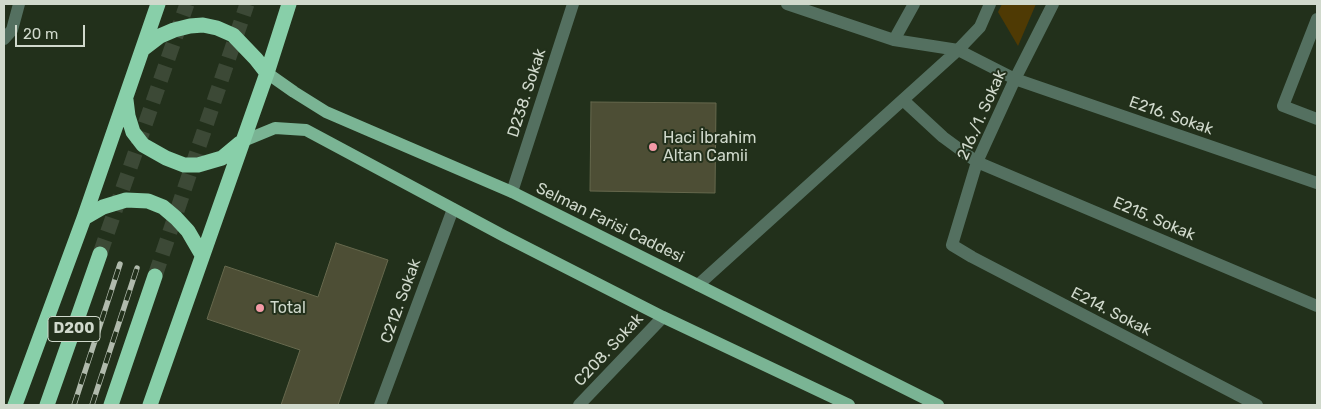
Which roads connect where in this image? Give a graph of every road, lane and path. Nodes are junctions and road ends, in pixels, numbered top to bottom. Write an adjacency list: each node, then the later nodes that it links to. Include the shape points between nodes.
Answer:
1 (19, 4): 11 (street, via 12,30)
2 (158, 4): 13 (highway)
3 (289, 4): 15 (highway)
4 (573, 4): 23 (street, D238. Sokak)
5 (787, 4): 9 (street, E216. Sokak)
6 (914, 4): 12 (street)
7 (990, 4): 14 (street, via 980,27)
8 (1053, 4): 16 (street, 216./1. Sokak)
9 (814, 8): 12 (street, E216. Sokak)
10 (1317, 19): 19 (street, via 1283,106)
11 (4, 39)
12 (894, 40): 14 (street, E216. Sokak)
13 (143, 49): 15 (highway, via 174,30 203,25 233,35); 17 (highway)
14 (958, 50): 16 (street, E216. Sokak); 18 (street)
15 (267, 74): 20 (highway); 23 (main road, Selman Farisi Caddesi, via 326,112)
16 (1015, 79): 21 (street, 216./1. Sokak); 22 (street, E216. Sokak)
17 (126, 96): 20 (highway, via 133,132 144,145 184,166 222,158); 25 (highway)
18 (903, 100): 21 (street, E215. Sokak, via 943,138); 30 (street)
19 (1317, 119)
20 (241, 142): 24 (main road, via 276,128 306,130); 28 (highway)
21 (977, 162): 26 (street, 216./1. Sokak); 31 (street, E215. Sokak)
22 (1317, 183)
23 (512, 192): 30 (main road, Selman Farisi Caddesi)
24 (453, 208): 32 (main road); 37 (street, C212. Sokak)
25 (84, 218): 28 (highway, via 103,207 126,200 148,202 163,207 176,218); 33 (highway)
26 (952, 245): 41 (street, E214. Sokak)
27 (100, 254): 34 (highway, D200)
28 (202, 255): 36 (highway)
29 (155, 276): 35 (highway)
30 (698, 285): 40 (main road, Selman Farisi Caddesi)
31 (1317, 306)
32 (663, 317): 38 (street, C208. Sokak); 39 (main road)
33 (15, 405)
34 (47, 405)
35 (111, 405)
36 (150, 405)
37 (380, 405)
38 (579, 405)
39 (849, 405)
40 (938, 405)
41 (1256, 405)

